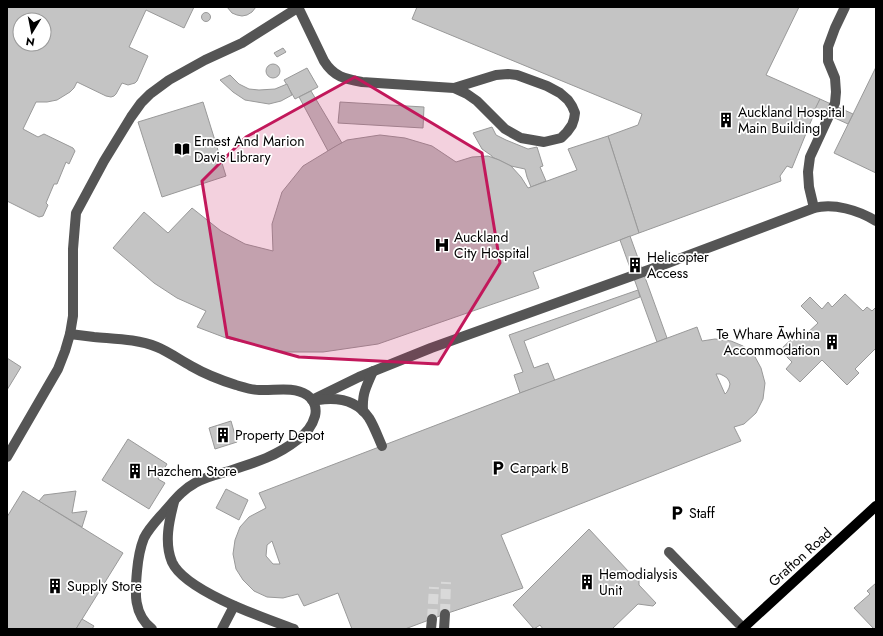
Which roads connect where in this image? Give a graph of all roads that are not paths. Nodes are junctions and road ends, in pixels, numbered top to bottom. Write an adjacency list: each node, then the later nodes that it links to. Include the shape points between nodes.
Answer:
1 (299, 7): 3 (lane, via 328,68 340,77 362,82); 6 (lane, via 242,43 169,80 150,94 131,117 76,213 73,316)
2 (845, 7): 4 (lane, via 828,48 828,61 835,78 835,103 810,157 808,172)
3 (454, 88): 3 (lane, via 496,75 517,75 560,93 572,106 574,119 561,138 544,142 521,138 505,129 477,101)
4 (814, 208): 5 (lane, via 833,206); 7 (lane)
5 (876, 221)
6 (70, 334): 8 (lane, via 142,343 223,381 259,390 296,391); 11 (lane, via 58,369)
7 (373, 371): 8 (lane); 9 (lane, via 364,392)
8 (312, 400): 9 (lane, via 340,399 349,401); 12 (lane, via 316,411 312,424 285,449 265,459 205,478 181,493)
9 (363, 411): 10 (lane)
10 (382, 446)
11 (7, 457)
12 (175, 500): 15 (lane, via 168,537 173,563 193,584); 17 (lane, via 144,538 137,566 136,605)
13 (876, 506): 21 (main road, Grafton Road)
14 (669, 552): 21 (lane)
15 (234, 606): 18 (lane); 19 (lane)
16 (445, 614): 20 (lane)
17 (152, 629)
18 (222, 629)
19 (294, 629)
20 (444, 629)
21 (742, 629)

